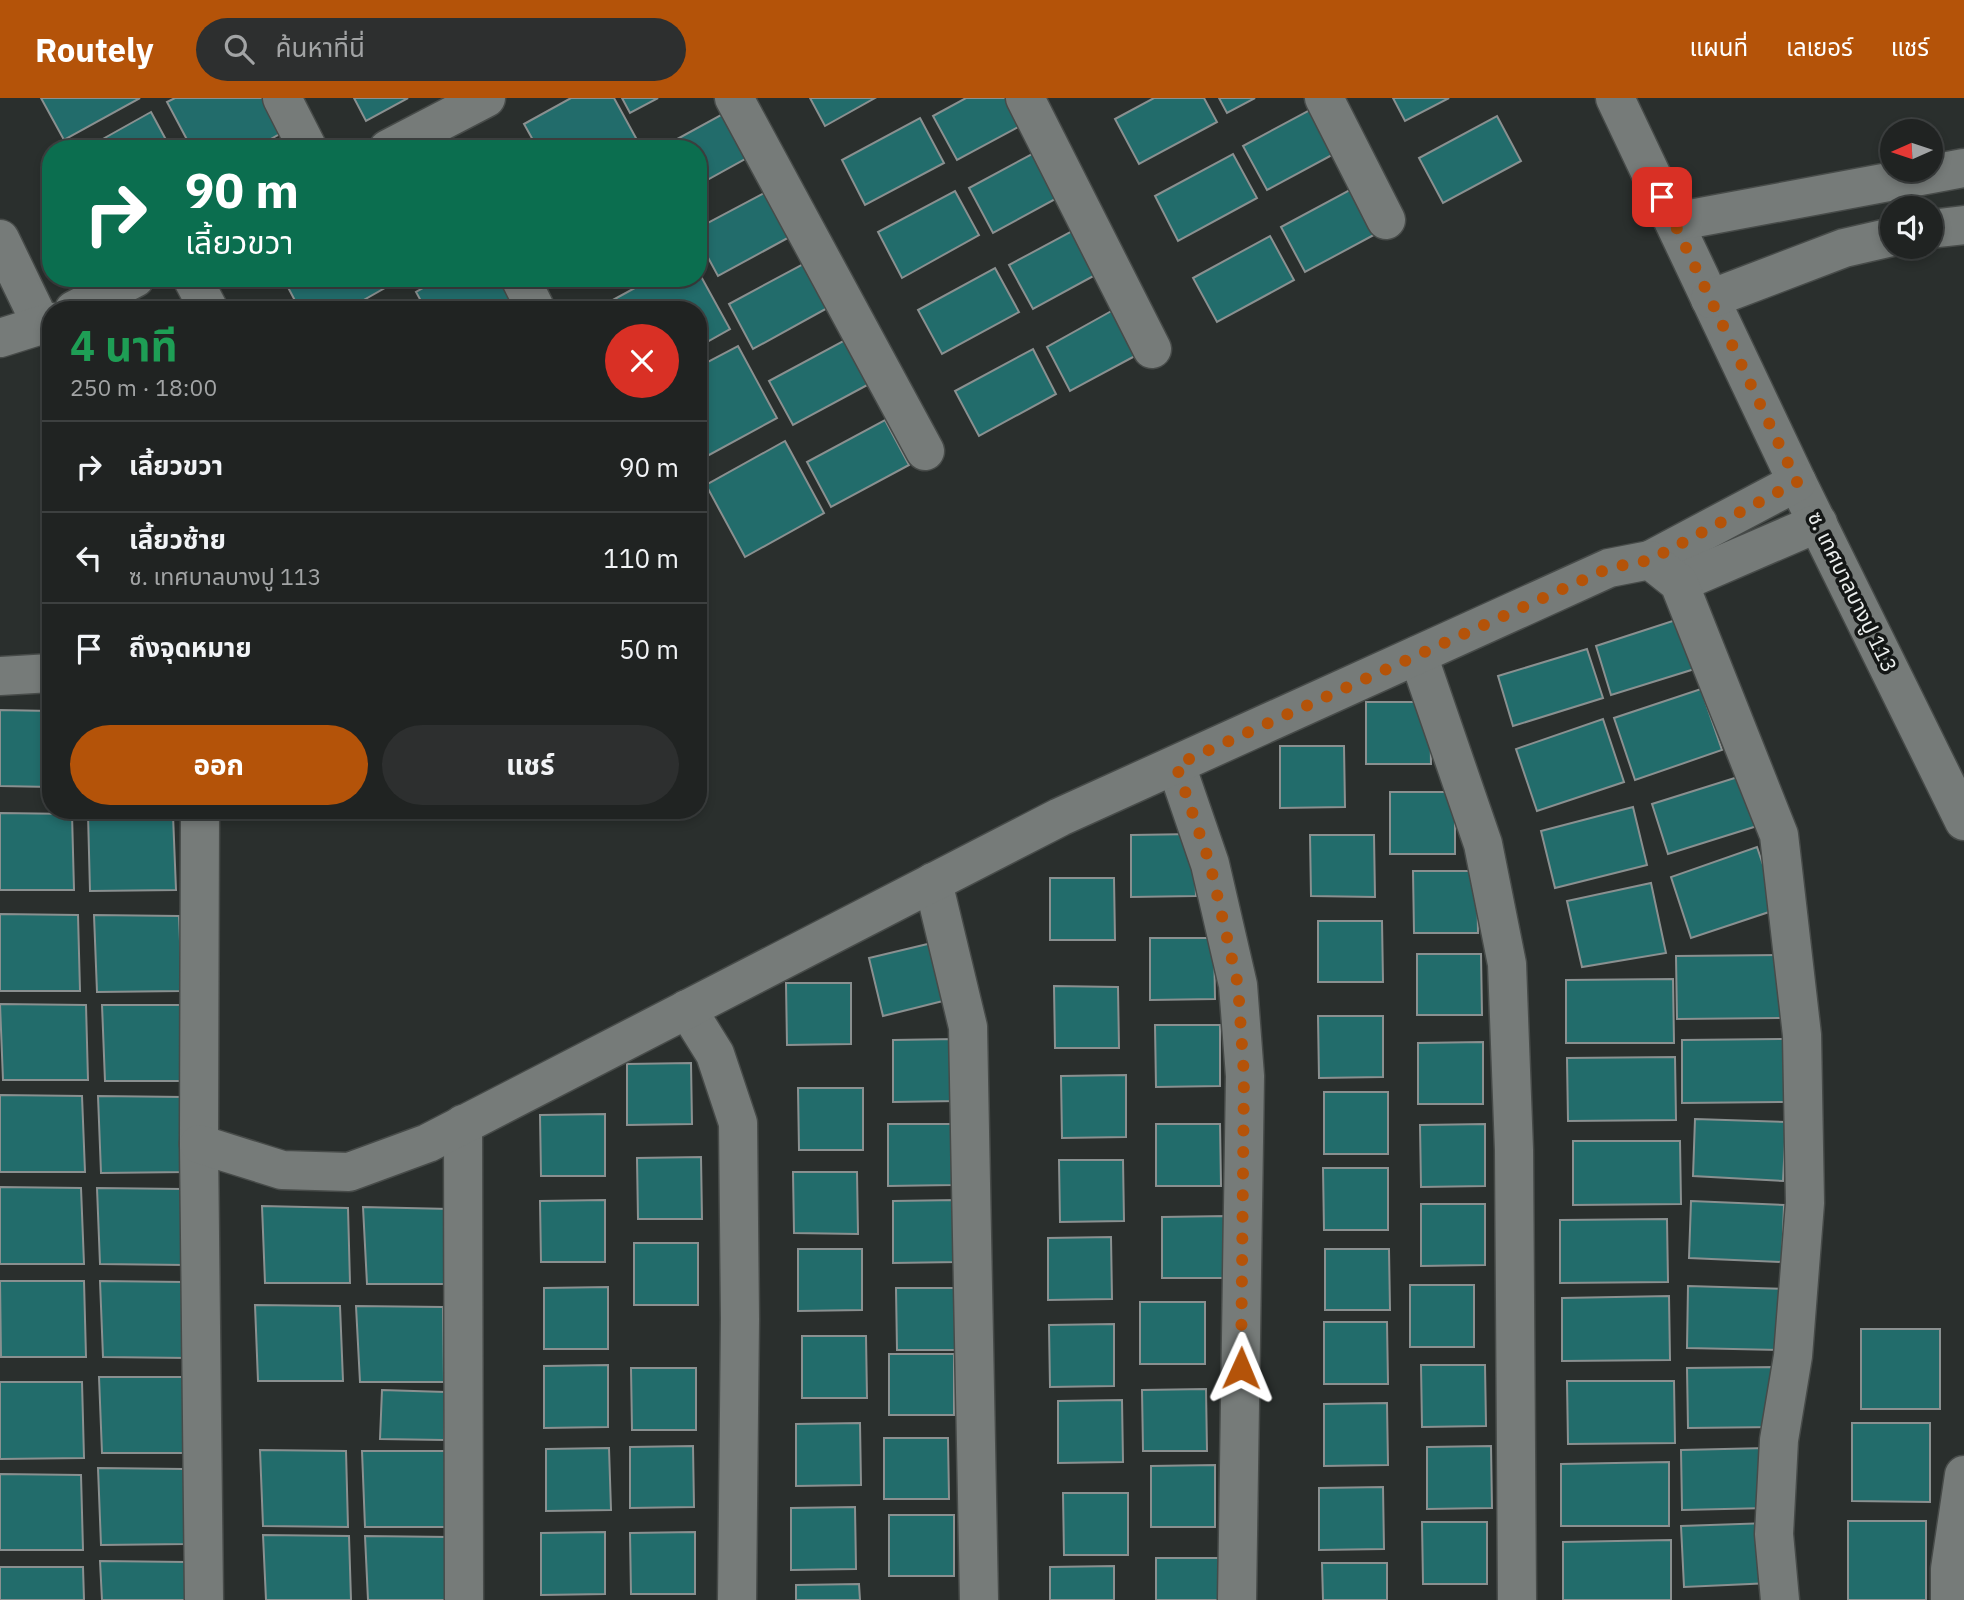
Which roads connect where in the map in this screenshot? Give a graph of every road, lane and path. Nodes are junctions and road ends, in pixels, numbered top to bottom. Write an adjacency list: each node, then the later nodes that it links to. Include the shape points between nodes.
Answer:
1 (282, 98): 8 (street)
2 (486, 98): 7 (street)
3 (734, 98): 24 (street)
4 (1025, 98): 23 (street)
5 (1324, 98): 11 (street)
6 (1615, 98): 12 (street, ซ. เทศบาลบางปู 113)
7 (447, 135): 9 (street)
8 (303, 140)
9 (426, 140)
10 (1964, 168): 12 (street)
11 (1387, 220)
12 (1674, 222): 18 (street, ซ. เทศบาลบางปู 113)
13 (1964, 225): 14 (street)
14 (1943, 227)
15 (0, 239): 19 (street)
16 (1880, 240): 18 (street, via 1844,248)
17 (117, 287): 20 (street)
18 (1710, 299): 25 (street, ซ. เทศบาลบางปู 113)
19 (43, 301)
20 (90, 301)
21 (42, 323): 22 (street)
22 (0, 338)
23 (1152, 349)
24 (925, 451)
25 (1797, 482): 26 (street, ซ. เทศบาลบางปู 113); 27 (street)
26 (1818, 523): 27 (street); 33 (street, ซ. เทศบาลบางปู 113)
27 (1665, 572): 28 (street, via 1609,568); 45 (street, via 1779,835 1802,1035 1805,1203 1793,1356 1779,1440 1774,1534)
28 (1418, 655): 31 (street); 44 (street, via 1483,845 1507,964 1514,1150)
29 (42, 674): 30 (street)
30 (0, 676)
31 (1176, 765): 34 (street); 43 (street, via 1210,864 1238,985 1244,1063)
32 (202, 819): 37 (street)
33 (1964, 821)
34 (933, 882): 35 (street); 42 (street, via 968,1027)
35 (687, 1009): 36 (street); 41 (street, via 715,1054 738,1122)
36 (463, 1124): 37 (street, via 428,1143 349,1172 282,1170); 40 (street)
37 (199, 1144): 39 (street)
38 (1963, 1483): 46 (street)
39 (204, 1600)
40 (464, 1600)
41 (737, 1600)
42 (979, 1600)
43 (1237, 1600)
44 (1517, 1600)
45 (1780, 1600)
46 (1950, 1600)

